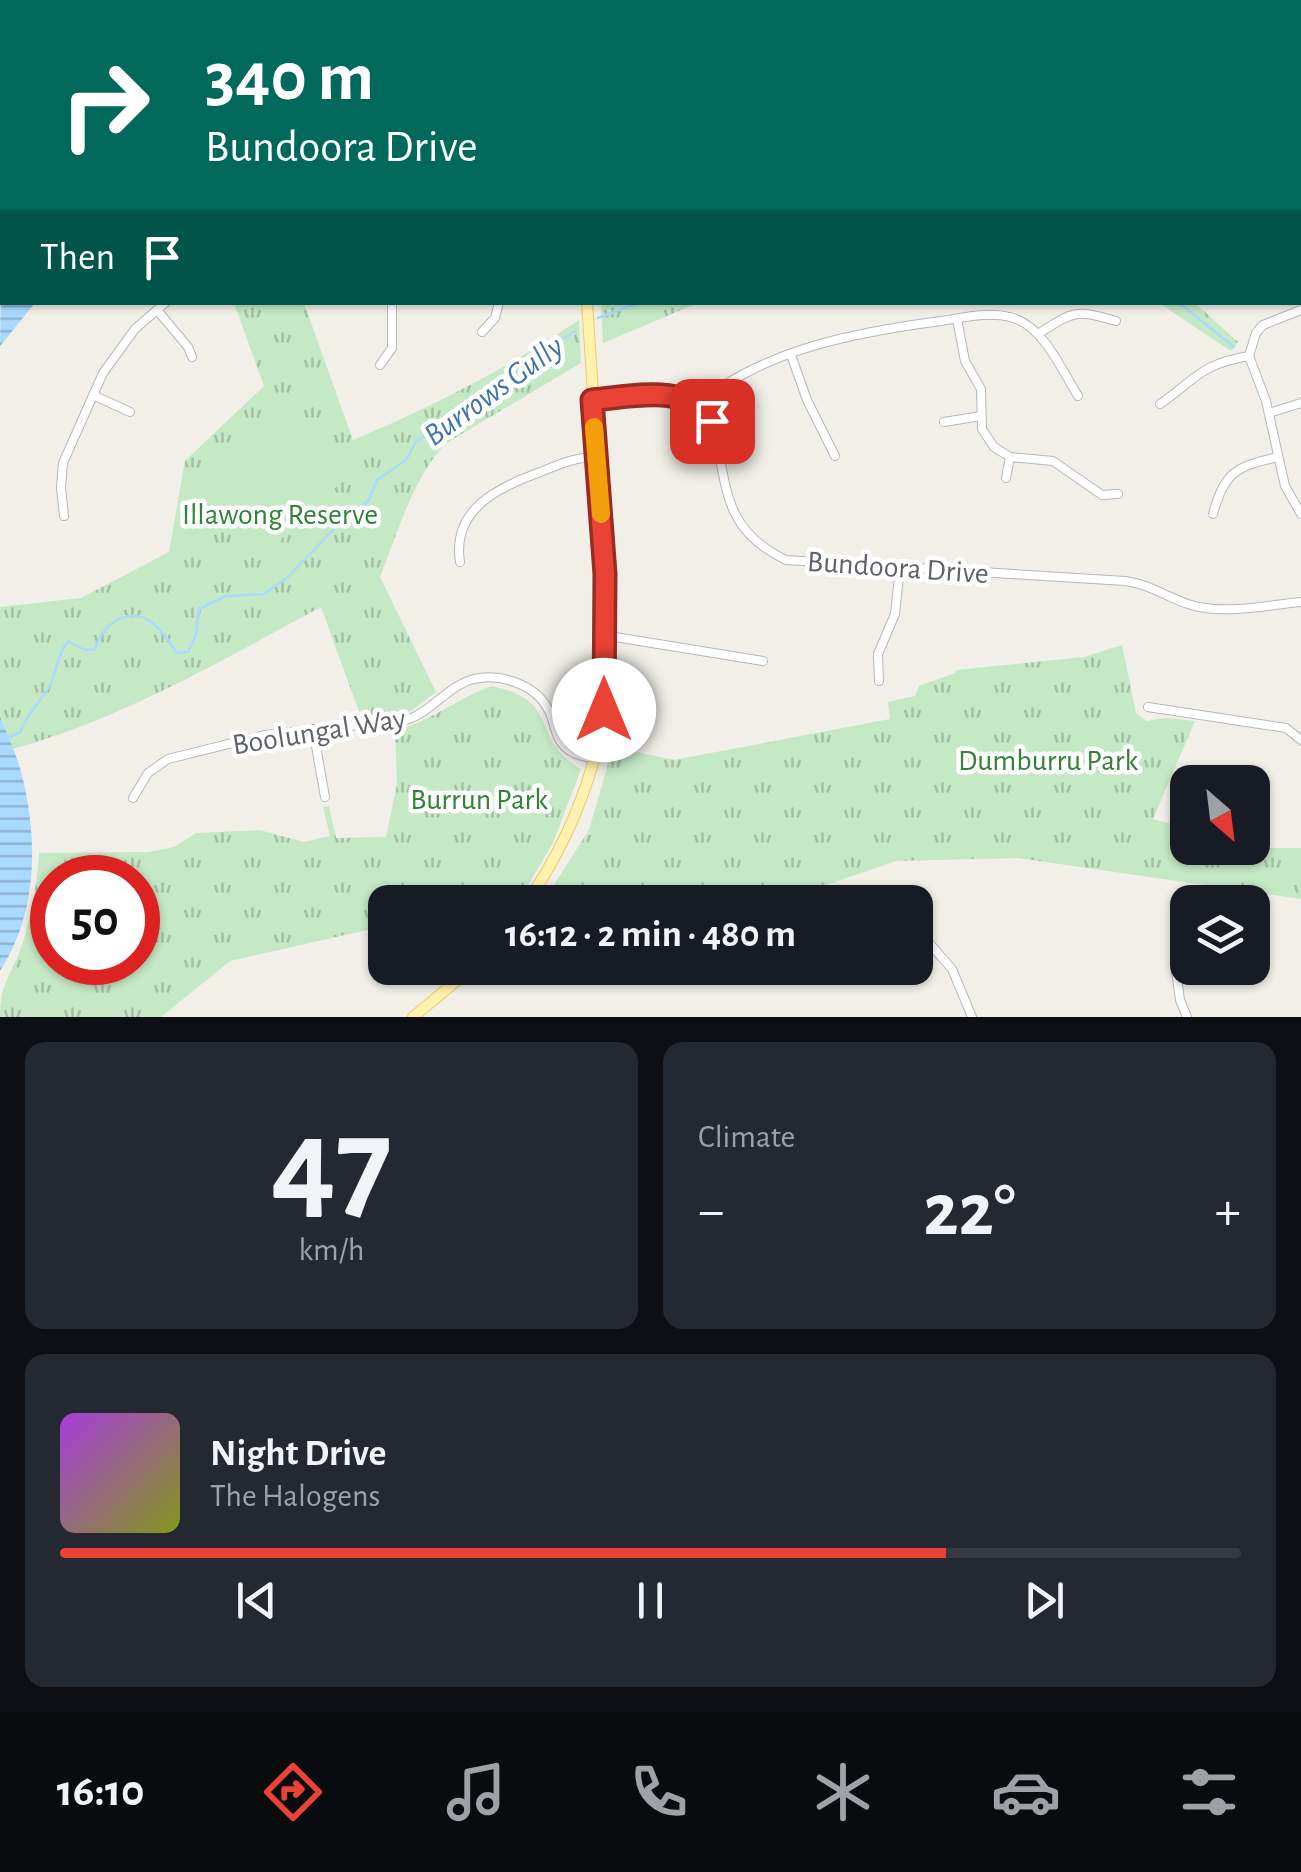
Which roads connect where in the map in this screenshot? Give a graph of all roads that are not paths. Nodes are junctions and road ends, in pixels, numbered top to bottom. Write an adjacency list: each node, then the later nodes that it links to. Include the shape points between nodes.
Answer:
1 (163, 305): 5 (street)
2 (392, 305): 14 (street, via 392,348)
3 (498, 305): 9 (street)
4 (587, 305): 17 (main road)
5 (157, 310): 13 (street); 15 (street, via 120,348)
6 (1301, 310): 12 (street, via 1263,325)
7 (958, 319): 10 (street, via 1011,317); 11 (street, via 847,335); 23 (street, via 962,353 981,390)
8 (1116, 320): 10 (street, via 1072,313)
9 (482, 332)
10 (1038, 334): 16 (street)
11 (790, 355): 19 (street, via 724,383); 25 (street)
12 (1249, 356): 20 (street, via 1200,370); 22 (street)
13 (192, 358)
14 (380, 365)
15 (93, 395): 21 (street); 33 (street, via 64,463)
16 (1078, 396)
17 (592, 400): 19 (street, via 663,396); 27 (main road)
18 (1301, 403): 22 (street)
19 (698, 404): 35 (street, Bundoora Drive, via 715,432 731,508 752,540 786,560)
20 (1160, 404)
21 (130, 412)
22 (1269, 413): 28 (street)
23 (981, 416): 24 (street); 26 (street, via 988,440)
24 (944, 422)
25 (834, 456)
26 (1010, 456): 29 (street); 30 (street, via 1054,462 1102,495)
27 (596, 458): 34 (street, via 579,457 486,496 463,528); 37 (main road)
28 (1278, 458): 31 (street, via 1232,473); 32 (street, via 1284,486)
29 (1006, 478)
30 (1118, 494)
31 (1213, 514)
32 (1301, 514)
33 (64, 516)
34 (460, 562)
35 (900, 567): 36 (street, Bundoora Drive, via 1125,580 1218,609); 39 (street, via 895,614 878,654)
36 (1301, 602)
37 (608, 636): 38 (street); 43 (main road, via 610,686)
38 (763, 661)
39 (879, 681)
40 (1148, 707): 42 (street, via 1286,728)
41 (313, 729): 43 (street, Boolungal Way, via 412,718 462,683 495,678 536,693 566,748); 44 (street); 45 (street, Boolungal Way, via 168,759 148,773)
42 (1301, 740)
43 (594, 759): 46 (main road, via 569,829)
44 (325, 797)
45 (133, 798)
46 (537, 885)
47 (933, 948): 51 (street, via 952,969)
48 (452, 985): 50 (main road)
49 (1178, 985): 52 (street)
50 (413, 1017)
51 (972, 1017)
52 (1187, 1017)

